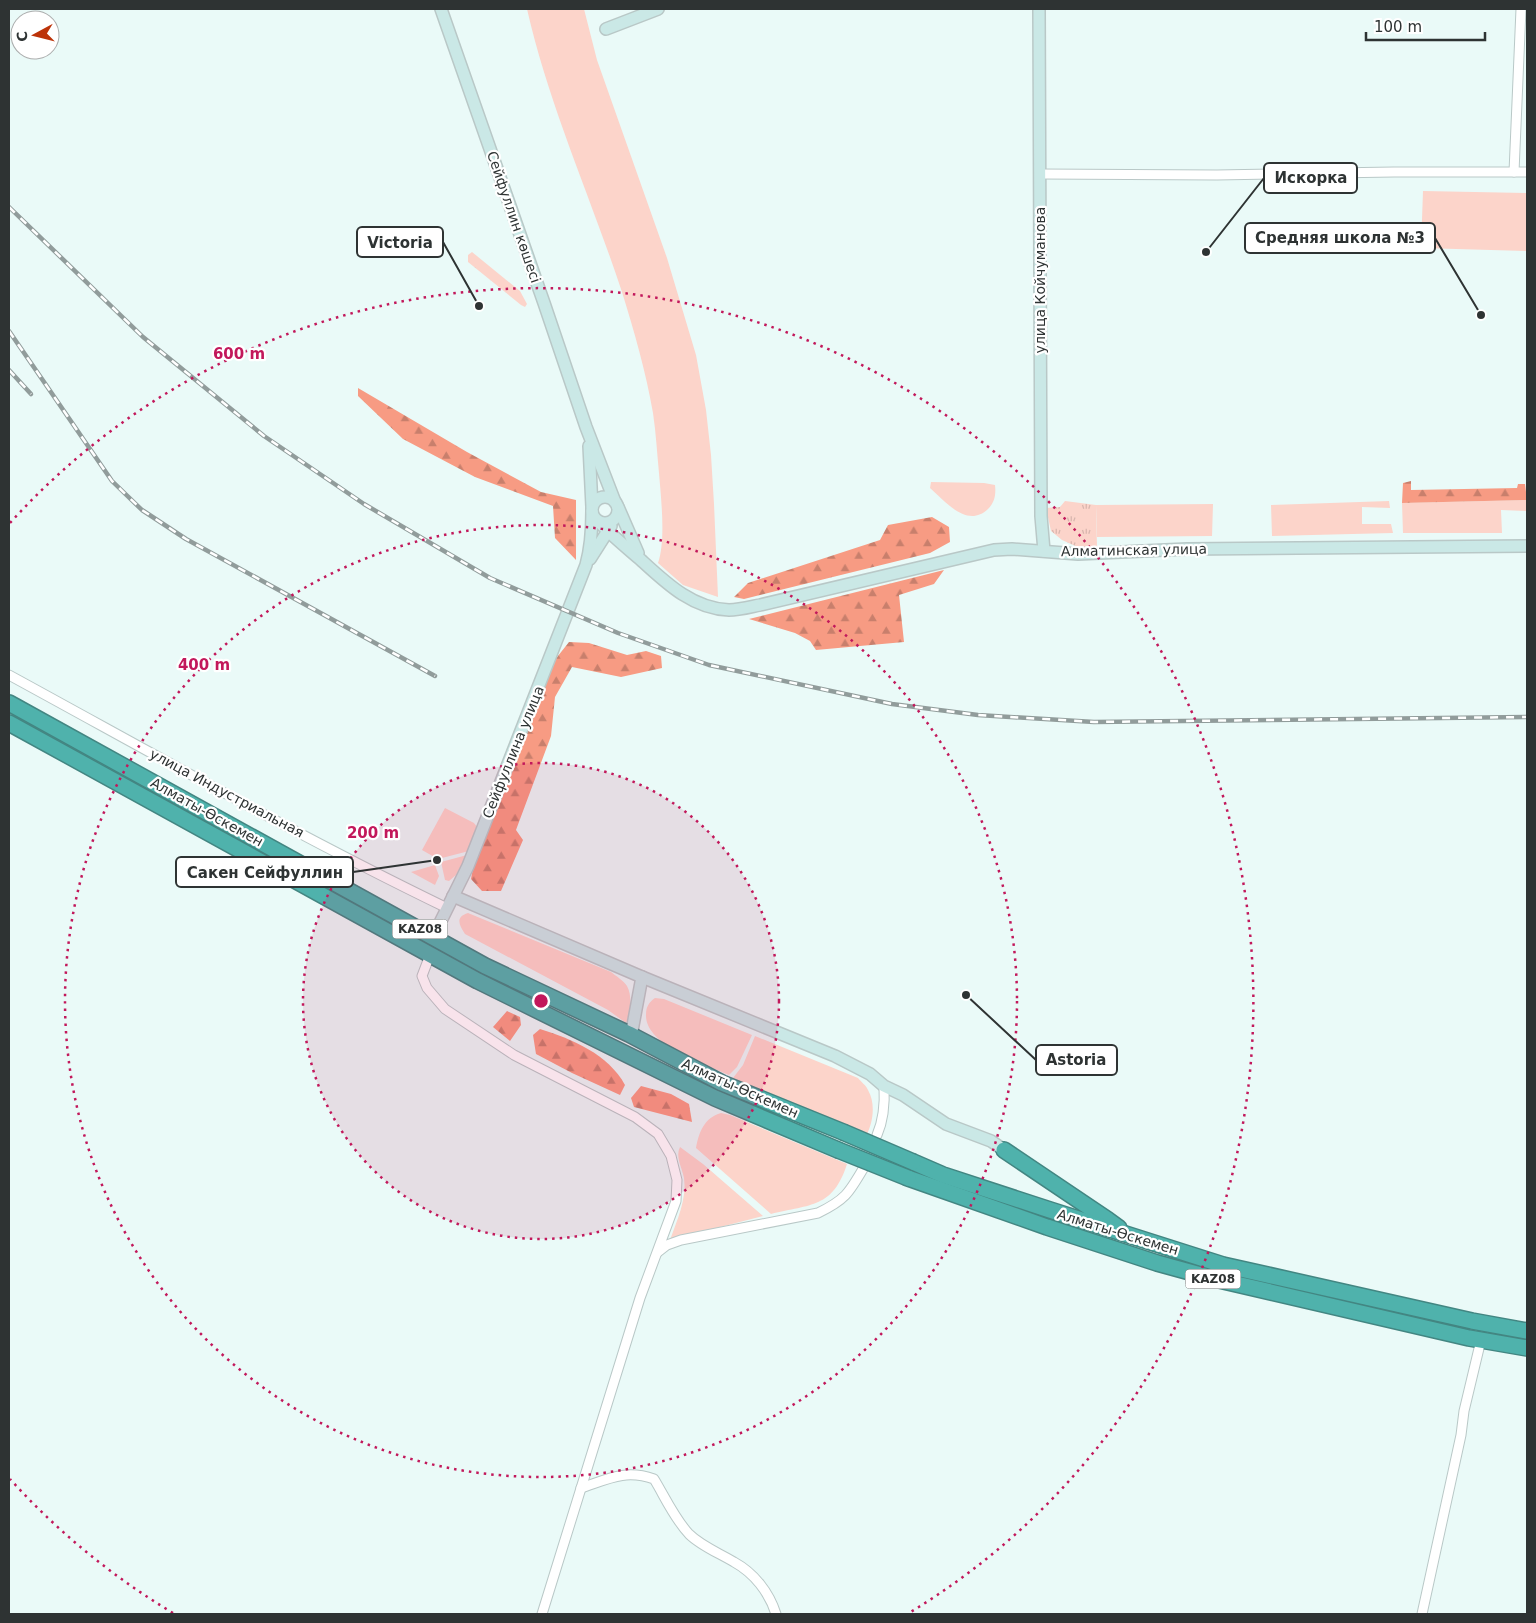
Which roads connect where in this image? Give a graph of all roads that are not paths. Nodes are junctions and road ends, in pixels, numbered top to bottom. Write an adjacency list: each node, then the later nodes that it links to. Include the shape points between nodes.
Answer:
1 (441, 9): 9 (street, Сейфуллин көшесі)
2 (658, 9): 5 (street)
3 (1039, 9): 8 (street, улица Койчуманова)
4 (1521, 9): 6 (street)
5 (606, 29)
6 (1514, 172): 7 (street); 8 (street)
7 (1527, 172)
8 (1040, 174): 15 (street, улица Койчуманова, via 1041,516)
9 (586, 427): 10 (street); 11 (street)
10 (617, 504): 11 (street, via 612,498 602,497 594,502); 12 (street); 16 (street)
11 (594, 513): 12 (street, via 606,523); 13 (street); 17 (street)
12 (614, 520): 13 (street)
13 (608, 531): 16 (street); 17 (street)
14 (1527, 546): 15 (street, Алматинская улица, via 1187,549 1078,554)
15 (1044, 551): 16 (street, Алматинская улица, via 994,550 731,610 688,598)
16 (643, 561)
17 (586, 565): 21 (street, Сейфуллина улица, via 468,866)
18 (9, 675): 22 (street, улица Индустриальная, via 281,823)
19 (9, 703): 23 (highway, Алматы-Өскемен / KAZ08)
20 (9, 723): 24 (highway, Алматы-Өскемен / KAZ08)
21 (453, 896): 22 (street, Сейфуллина улица); 25 (street)
22 (447, 908): 23 (street, Сейфуллина улица)
23 (433, 937): 26 (highway, Алматы-Өскемен / KAZ08)
24 (430, 955): 32 (street, via 422,976 445,1009 514,1055 635,1118 658,1134 671,1156 677,1180 676,1201); 34 (highway, Алматы-Өскемен / KAZ08, bridge, via 714,1098 908,1178 1157,1263)
25 (642, 976): 26 (street); 27 (street, via 835,1056 870,1074)
26 (631, 1036): 31 (highway, Алматы-Өскемен / KAZ08, bridge, via 722,1083 944,1175)
27 (884, 1086): 28 (street, via 885,1109); 29 (street, via 946,1124 992,1141)
28 (877, 1135)
29 (1004, 1150): 31 (highway)
30 (864, 1169): 32 (street, via 846,1196 818,1212 680,1240)
31 (1126, 1234): 33 (highway, Алматы-Өскемен / KAZ08, via 1223,1265)
32 (658, 1252): 36 (street, via 640,1298)
33 (1527, 1331)
34 (1481, 1340): 35 (highway, Алматы-Өскемен / KAZ08); 39 (street)
35 (1527, 1348)
36 (581, 1488): 37 (street); 38 (street, via 624,1474 654,1479 689,1534 750,1572 770,1598)
37 (542, 1614)
38 (776, 1614)
39 (1422, 1614)

